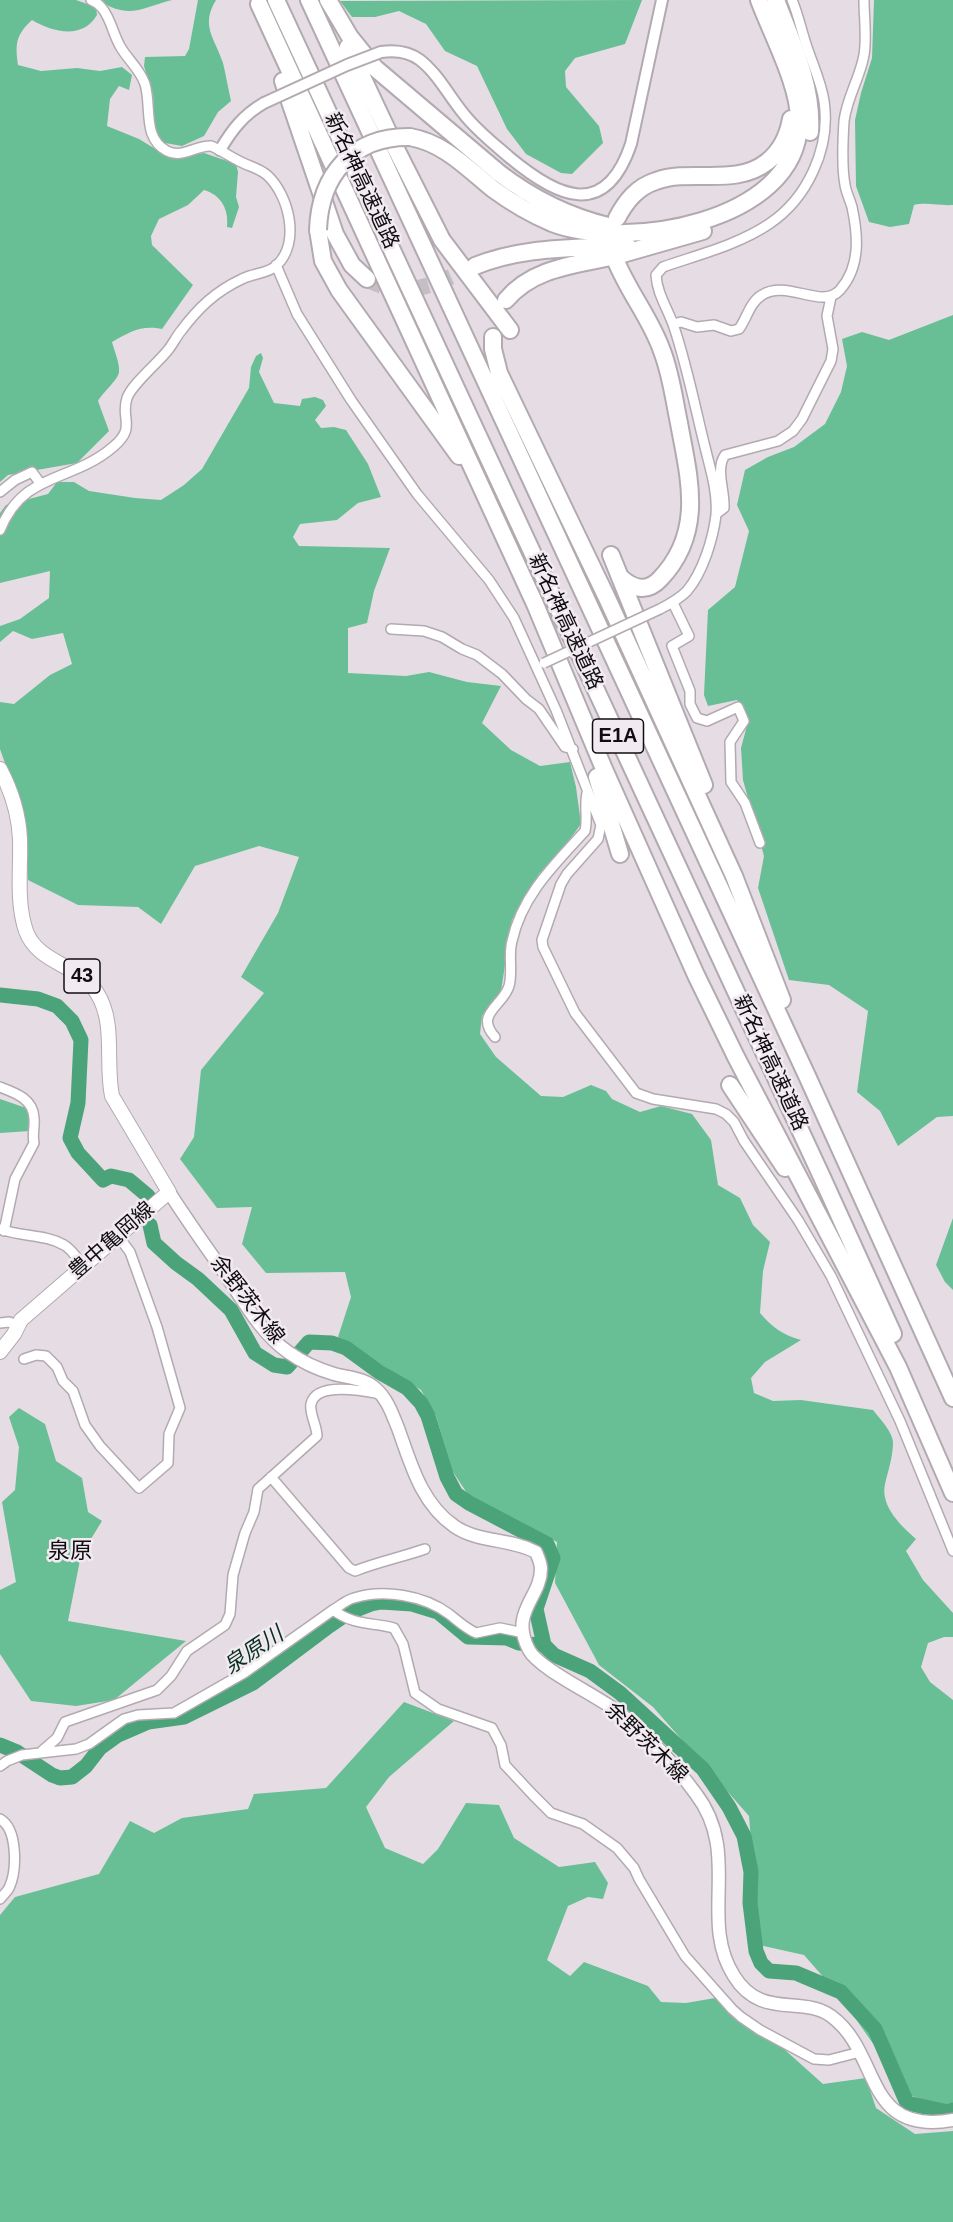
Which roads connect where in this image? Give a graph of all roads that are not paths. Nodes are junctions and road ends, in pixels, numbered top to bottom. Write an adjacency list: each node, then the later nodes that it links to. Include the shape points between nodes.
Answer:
1 (91, 0): 12 (street, via 104,9 120,47 145,82 151,134 157,143 176,154 203,146)
2 (276, 0): 56 (highway, 新名神高速道路 / E1A, via 821,1175)
3 (309, 0): 42 (highway, 新名神高速道路 / E1A)
4 (327, 0): 14 (highway, via 375,68 517,187 552,208 591,222); 22 (highway, via 442,240)
5 (662, 0): 12 (street, bridge, via 626,159 611,181 584,195 559,191 514,161 463,114 419,59 399,51 381,52 347,65 251,110)
6 (759, 0): 11 (highway)
7 (776, 0): 14 (highway, via 810,105 809,135 800,163 783,188 760,207 730,222)
8 (792, 0): 21 (street, via 824,102 825,125 815,166 789,209 767,225 729,244 663,267 656,275 657,285)
9 (864, 0): 19 (street, via 864,57 844,121 845,185 858,235 856,257 847,280)
10 (259, 2): 18 (highway, via 334,234 352,265); 26 (highway)
11 (790, 78): 13 (highway, via 790,124 781,149 772,158 737,175 656,181 633,195); 14 (highway, via 799,126 794,152 778,178 739,207)
12 (220, 150): 16 (street, via 265,174 280,192 291,230 289,243)
13 (617, 218)
14 (667, 234): 17 (highway, via 541,249); 20 (highway, via 543,273 521,284); 26 (highway, bridge, via 586,232 555,224 509,200 447,151 410,137 380,139 354,152 326,189 318,230 323,261 334,283 453,446)
15 (616, 261): 30 (highway, via 662,351 692,497 687,528 668,571 657,582 641,588)
16 (276, 265): 24 (street, via 232,284 198,309 129,393 128,426 123,438 95,460); 33 (street, via 297,314 326,362 417,494 489,580)
17 (475, 266)
18 (367, 279)
19 (831, 297): 21 (street, via 782,290 762,294 739,329 731,331 714,325); 27 (street, via 827,316 831,361 802,419 778,441 725,455 720,467 724,508)
20 (506, 300)
21 (673, 324): 27 (street, via 712,480)
22 (510, 330)
23 (493, 337): 40 (highway, via 501,378 608,598)
24 (40, 483): 25 (street, via 32,472); 28 (street, via 21,496)
25 (0, 492)
26 (492, 510): 34 (highway)
27 (716, 514): 31 (street, via 697,575)
28 (0, 530)
29 (611, 555): 30 (highway)
30 (620, 577): 40 (highway, via 711,801)
31 (673, 603): 33 (street, bridge); 38 (street, via 688,636 672,646 698,718 707,721 738,707 744,721 730,742 731,782 745,803)
32 (391, 629): 35 (street, via 424,631 477,655 539,709 565,747)
33 (540, 665): 35 (street)
34 (571, 688): 39 (highway); 47 (highway, via 696,975)
35 (573, 749): 37 (street)
36 (0, 769): 45 (main road, 豊中亀岡線 / 43, via 17,816 26,931 43,955 84,978 96,990 108,1021 112,1096)
37 (588, 793): 41 (street, via 585,831 543,876 515,928 509,987 487,1023); 60 (street, via 601,833 561,884 543,947 575,1013 636,1093 716,1109 734,1122 831,1276 900,1421)
38 (760, 843)
39 (620, 854)
40 (735, 876): 42 (highway, via 784,1005 803,1043)
41 (495, 1037)
42 (808, 1078): 55 (highway, 新名神高速道路 / E1A)
43 (730, 1085): 47 (highway)
44 (0, 1087): 46 (street, via 21,1095 33,1106 34,1120 34,1143 15,1179)
45 (169, 1192): 48 (main road, 豊中亀岡線); 54 (main road, 余野茨木線, via 269,1336 320,1370 361,1380)
46 (2, 1230): 49 (street, via 66,1245)
47 (830, 1233): 58 (highway, via 898,1367)
48 (118, 1236): 49 (main road, 豊中亀岡線); 53 (street, via 130,1252 180,1408 169,1434 168,1463 139,1488 85,1425 73,1391 57,1367 46,1356)
49 (83, 1266): 51 (main road, 豊中亀岡線)
50 (0, 1323): 51 (street)
51 (18, 1325): 52 (main road, 豊中亀岡線)
52 (0, 1352)
53 (24, 1359)
54 (382, 1394): 57 (street, via 364,1390 322,1391 310,1406 317,1436); 62 (main road, via 416,1479 443,1516 468,1534 522,1545 536,1552 542,1570 523,1620)
55 (953, 1398)
56 (953, 1476)
57 (271, 1477): 59 (street, via 355,1571); 63 (street, via 258,1489 232,1575 230,1614 225,1625 187,1652 157,1690 65,1722 57,1738)
58 (953, 1493)
59 (425, 1549)
60 (953, 1551)
61 (333, 1610): 62 (street, via 352,1599 397,1595 434,1606 476,1633 500,1628); 63 (street, via 244,1673 174,1713 124,1719 89,1744 76,1749); 67 (street, via 357,1623 394,1628 403,1644 415,1693 438,1709 492,1728 505,1764 550,1812 583,1824 618,1848 634,1868 685,1956 732,2010 814,2059 829,2060)
62 (526, 1640): 67 (main road, 余野茨木線, via 538,1662 598,1697 645,1736 705,1806 718,1843 721,1941 734,1977 762,2001 829,2014)
63 (42, 1751): 64 (street)
64 (0, 1766)
65 (0, 1819): 66 (street, via 12,1839 15,1867 9,1889)
66 (0, 1899)
67 (860, 2052): 68 (main road, 余野茨木線, via 884,2102 896,2111 926,2122)
68 (953, 2121)

